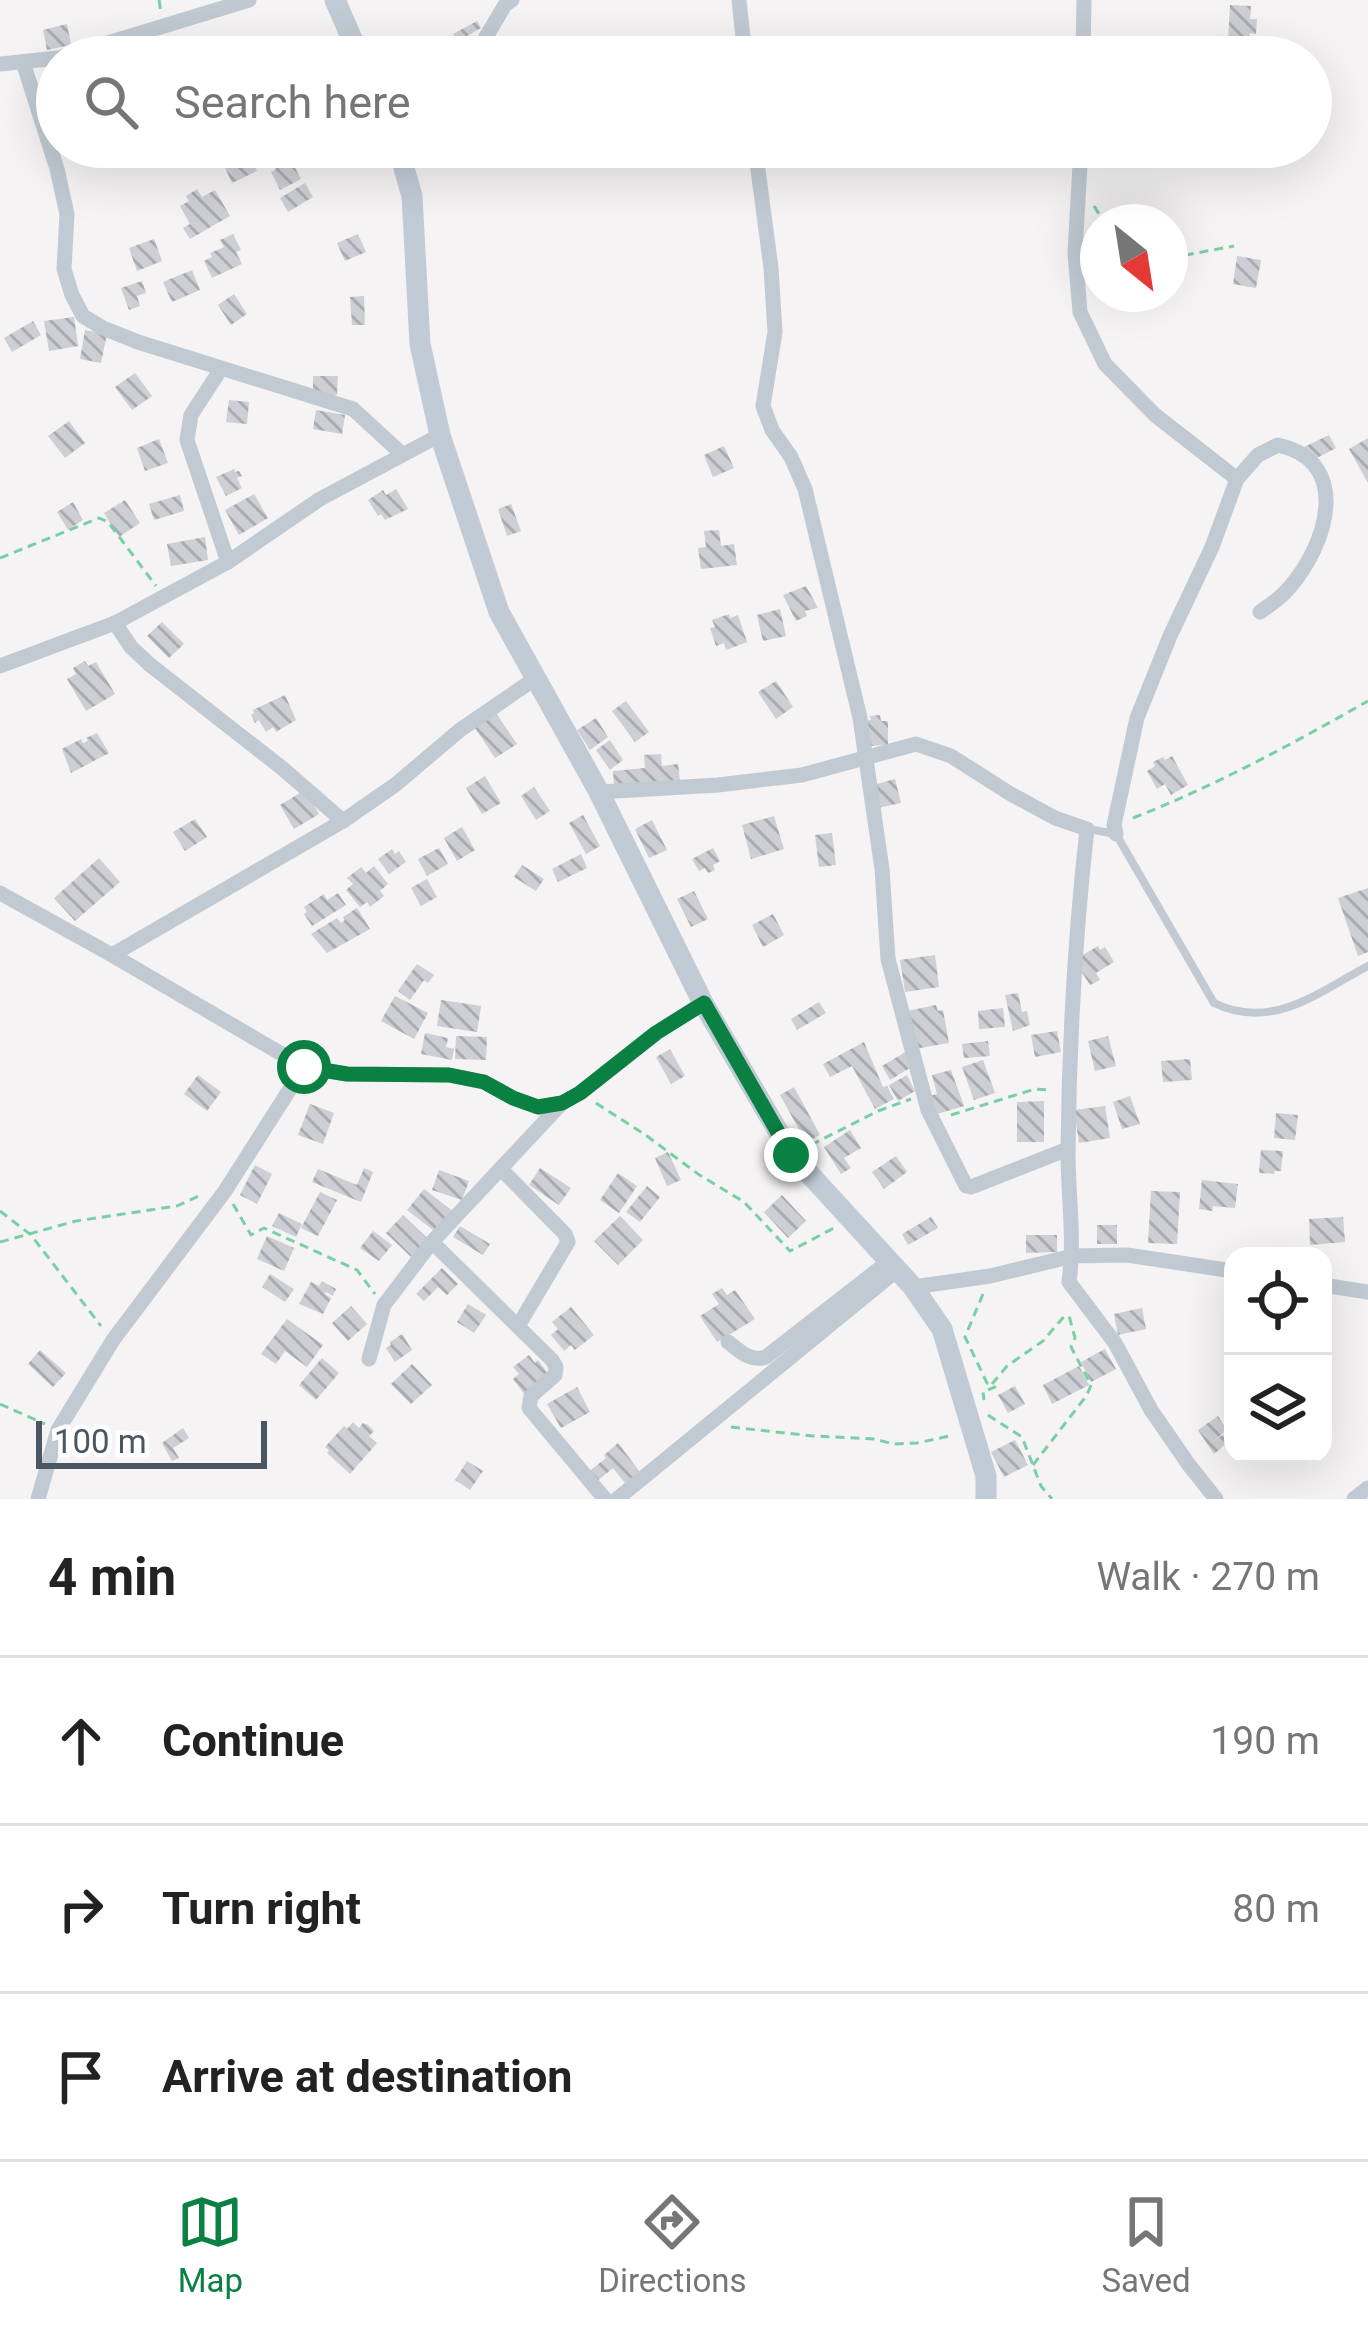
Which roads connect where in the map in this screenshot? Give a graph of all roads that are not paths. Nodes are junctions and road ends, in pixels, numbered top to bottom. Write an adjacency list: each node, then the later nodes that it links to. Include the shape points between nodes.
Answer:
1 (250, 0): 6 (street)
2 (335, 0): 7 (street)
3 (512, 0): 8 (street)
4 (739, 0): 9 (street)
5 (1084, 0): 10 (street)
6 (131, 36)
7 (351, 36)
8 (487, 36)
9 (743, 36)
10 (1083, 36)
11 (36, 61): 12 (street)
12 (23, 62): 13 (street); 14 (street)
13 (0, 64)
14 (36, 108)
15 (56, 168): 19 (street, via 67,214 64,269 82,316)
16 (404, 168): 20 (street, via 420,344)
17 (758, 168): 28 (street, via 775,332 763,406 805,489)
18 (1080, 168): 22 (street, via 1080,312 1105,364 1154,415)
19 (220, 369): 21 (street, via 353,409); 23 (street, via 191,415 187,440)
20 (440, 435): 21 (street); 27 (street, via 499,612)
21 (402, 454): 23 (street)
22 (1237, 479): 24 (street, via 1278,445 1300,450 1322,475 1328,506 1310,561); 32 (street, via 1137,718)
23 (228, 562): 25 (street)
24 (1260, 612)
25 (115, 623): 26 (street); 30 (street, via 149,664)
26 (0, 666)
27 (536, 678): 29 (street); 30 (street)
28 (866, 759): 29 (street, via 802,776); 31 (street, via 916,744); 39 (street, via 888,958 924,1094 966,1186)
29 (599, 791): 36 (street)
30 (343, 821): 34 (street)
31 (1087, 829): 32 (lane); 39 (street)
32 (1115, 830): 35 (lane, via 1214,1004 1266,1014)
33 (0, 893): 34 (street)
34 (112, 955): 37 (street)
35 (1368, 966)
36 (704, 1003): 38 (street); 44 (street, via 791,1155)
37 (304, 1067): 38 (street, via 449,1075 538,1107); 51 (street, via 225,1191 112,1340 58,1430)
38 (562, 1103): 40 (street)
39 (1068, 1149): 42 (street)
40 (502, 1170): 41 (street); 47 (street, via 568,1242)
41 (432, 1242): 47 (street); 49 (street, via 384,1305)
42 (1073, 1256): 43 (street); 44 (street, via 990,1276); 55 (street, via 1069,1282)
43 (1224, 1270)
44 (899, 1273): 48 (street, via 766,1357 748,1357); 53 (street); 54 (street, via 942,1329)
45 (1332, 1286): 46 (street)
46 (1368, 1292)
47 (518, 1326): 52 (street, via 556,1367 529,1408)
48 (728, 1342)
49 (369, 1359)
50 (1368, 1488): 56 (street)
51 (38, 1499)
52 (604, 1499)
53 (616, 1499)
54 (986, 1499)
55 (1216, 1499)
56 (1354, 1499)

